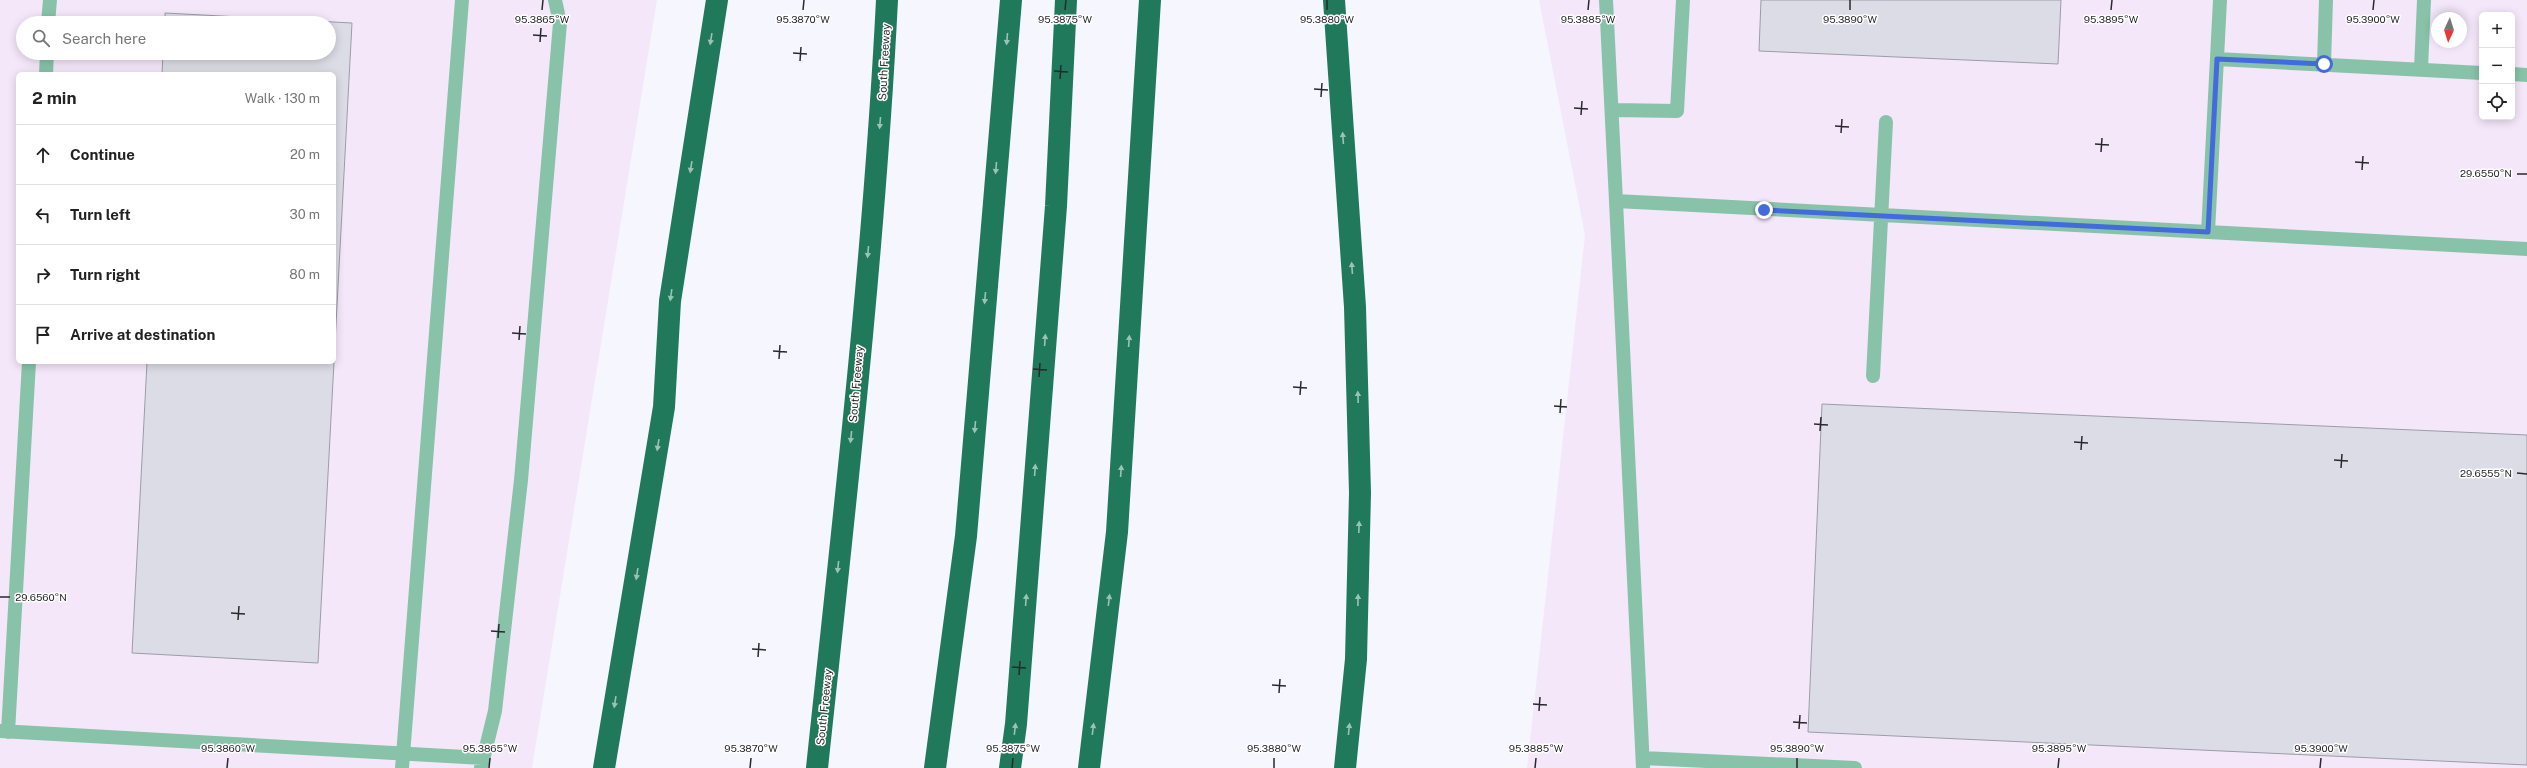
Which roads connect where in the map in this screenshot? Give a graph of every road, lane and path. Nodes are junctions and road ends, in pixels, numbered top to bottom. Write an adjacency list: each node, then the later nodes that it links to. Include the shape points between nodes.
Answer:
1 (50, 0): 15 (lane)
2 (462, 0): 33 (lane)
3 (555, 0): 34 (lane, via 560,23 521,480 495,711)
4 (717, 0): 37 (highway, one-way to 37, via 670,301 664,407)
5 (887, 0): 38 (highway, South Freeway, one-way to 38, via 883,90 852,430)
6 (1010, 0): 39 (highway, one-way to 39, via 966,536)
7 (1066, 0): 40 (highway, one-way to 7, via 1016,724 1056,206)
8 (1150, 0): 41 (highway, one-way to 8, via 1117,532)
9 (1334, 0): 42 (highway, one-way to 9, via 1356,659 1360,493 1355,307)
10 (1606, 0): 24 (lane)
11 (1683, 0): 24 (lane, via 1677,111)
12 (2220, 0): 16 (lane)
13 (2326, 0): 18 (lane)
14 (2424, 0): 19 (lane)
15 (49, 16)
16 (2217, 59): 18 (lane); 28 (lane)
17 (47, 60): 20 (lane)
18 (2324, 64): 19 (lane)
19 (2420, 69): 21 (lane)
20 (46, 72)
21 (2479, 73)
22 (2515, 74): 23 (lane)
23 (2527, 75)
24 (1613, 110): 26 (lane)
25 (1886, 122): 27 (lane)
26 (1616, 201): 27 (lane); 35 (lane)
27 (1880, 216): 28 (lane); 31 (lane)
28 (2208, 232): 29 (lane)
29 (2527, 249)
30 (29, 364): 32 (lane)
31 (1873, 376)
32 (4, 732): 33 (lane)
33 (404, 754): 34 (lane); 36 (lane)
34 (482, 763)
35 (1643, 763): 43 (lane)
36 (402, 768)
37 (604, 768)
38 (817, 768)
39 (935, 768)
40 (1010, 768)
41 (1089, 768)
42 (1345, 768)
43 (1855, 768)

